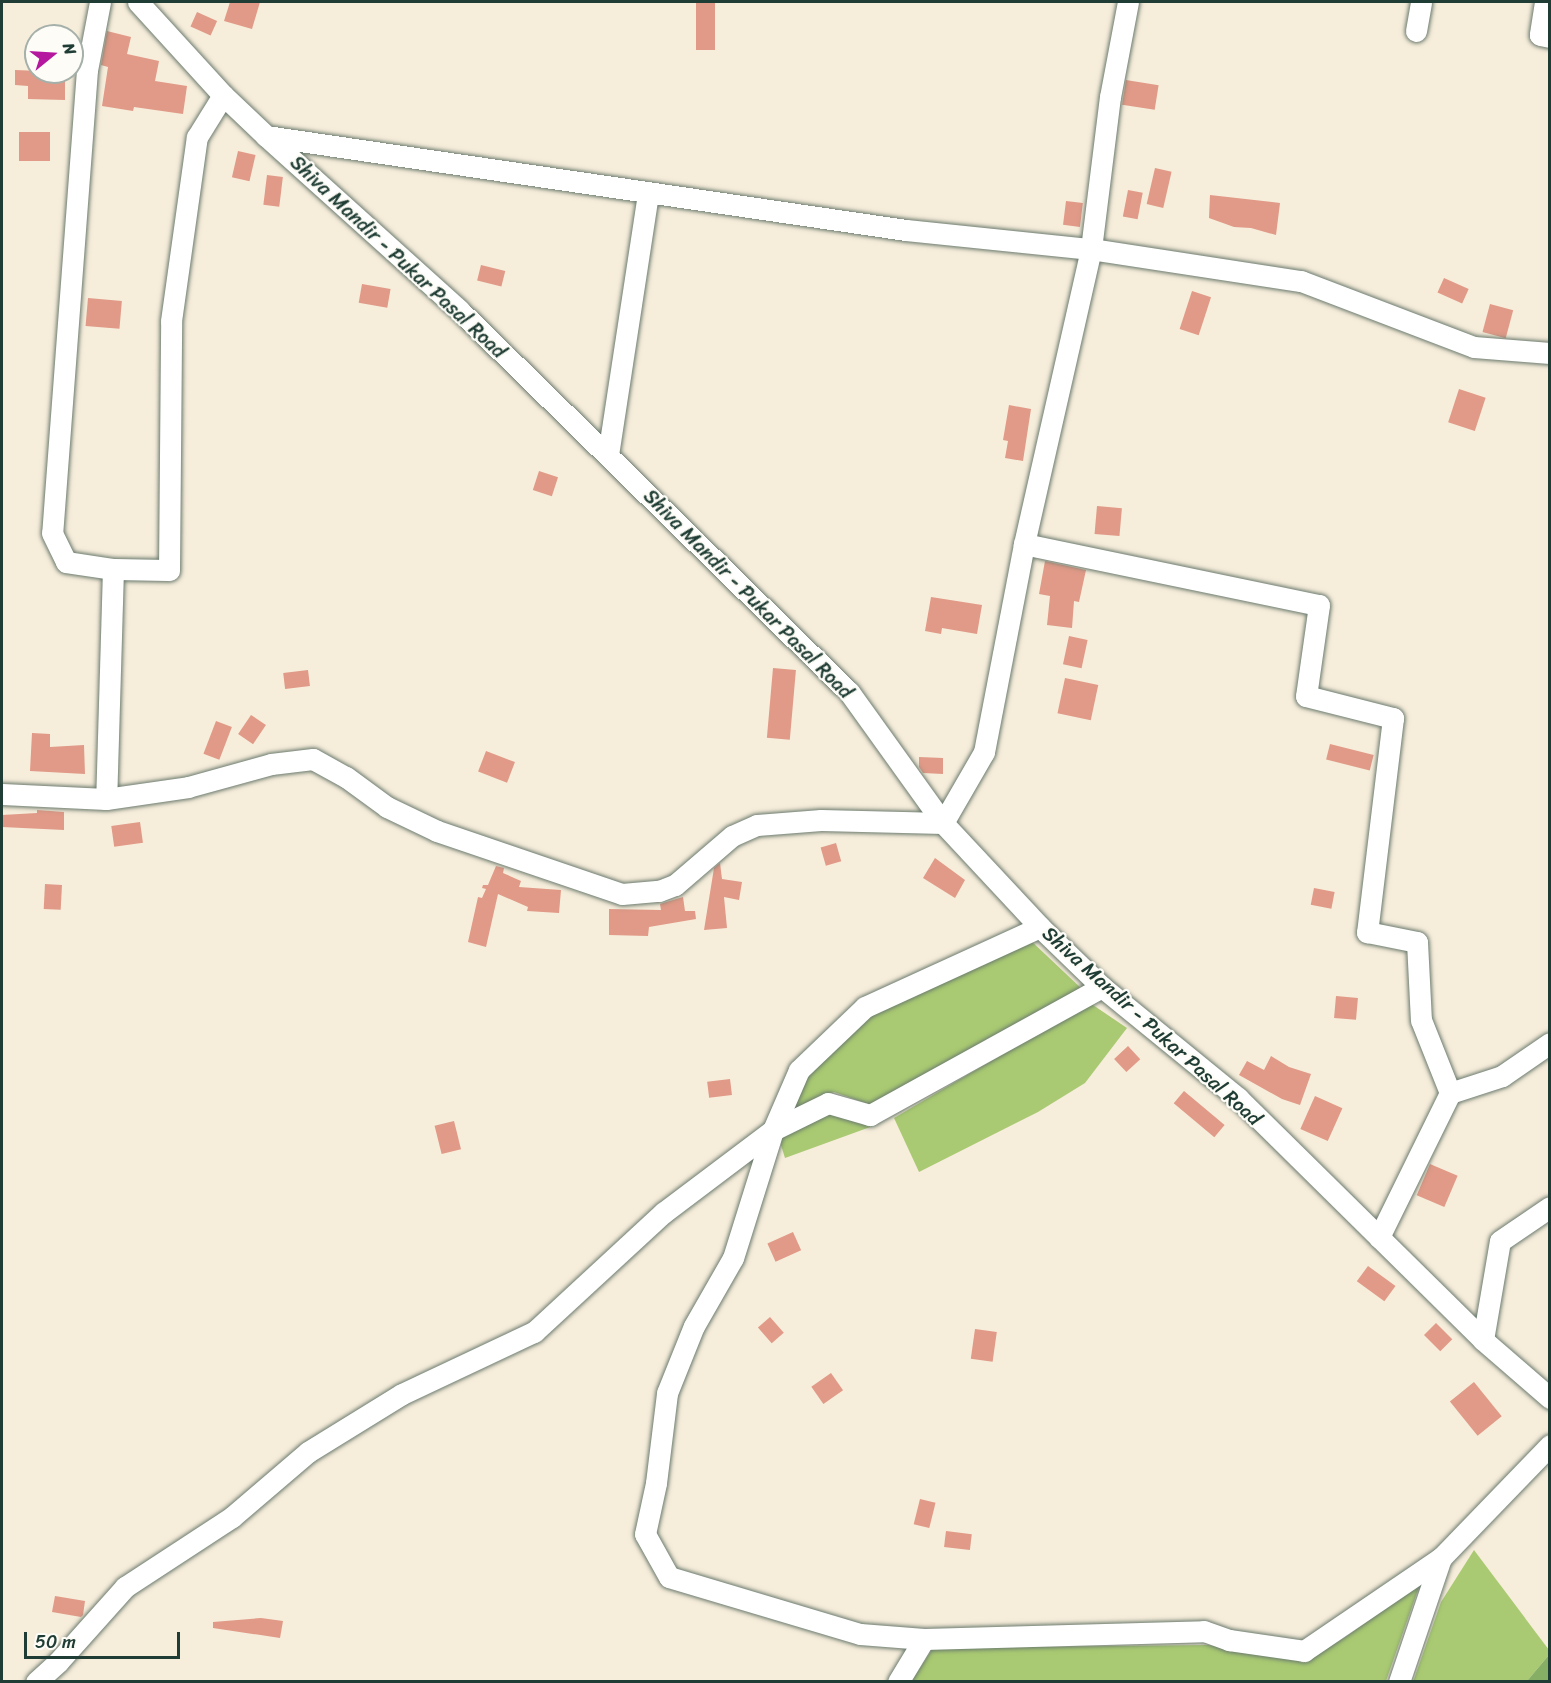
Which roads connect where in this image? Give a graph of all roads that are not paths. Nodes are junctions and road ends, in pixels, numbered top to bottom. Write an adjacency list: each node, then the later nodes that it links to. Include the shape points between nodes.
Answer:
1 (100, 2): 15 (street, via 87,70 52,533 66,562)
2 (138, 2): 8 (street, Shiva Mandir - Pukar Pasal Road)
3 (1128, 2): 11 (street, via 1110,97)
4 (1420, 2): 6 (street)
5 (1545, 2): 7 (street, via 1540,35)
6 (1416, 31)
7 (1550, 37)
8 (223, 94): 9 (street, Shiva Mandir - Pukar Pasal Road); 15 (street, via 197,137 171,321 169,570)
9 (266, 136): 10 (street); 13 (street, Shiva Mandir - Pukar Pasal Road, via 459,310)
10 (648, 194): 11 (street, via 906,230); 13 (street)
11 (1091, 249): 12 (street, via 1301,281 1474,347); 14 (street)
12 (1550, 353)
13 (608, 455): 18 (street, Shiva Mandir - Pukar Pasal Road, via 849,692)
14 (1024, 544): 18 (street, via 984,752); 22 (street, via 1319,605 1306,696 1393,718 1367,932 1417,942 1421,1020)
15 (113, 569): 17 (street)
16 (2, 794): 17 (street)
17 (106, 799): 18 (street, via 188,787 271,764 314,759 387,807 437,831 622,894 659,891 675,885 732,836 757,825 821,820)
18 (943, 823): 19 (street, Shiva Mandir - Pukar Pasal Road)
19 (1040, 927): 20 (street, Shiva Mandir - Pukar Pasal Road); 23 (street, via 864,1006 799,1070)
20 (1102, 987): 23 (street, via 870,1115 828,1103); 25 (street, Shiva Mandir - Pukar Pasal Road, via 1238,1098)
21 (1550, 1043): 22 (street, via 1502,1076)
22 (1450, 1094): 25 (street)
23 (773, 1130): 30 (street, via 733,1258 694,1326 667,1393 656,1483 645,1534 669,1577 860,1634); 31 (street, via 663,1213 534,1332 402,1394 308,1452 232,1516 125,1587)
24 (1550, 1208): 26 (street, via 1500,1241)
25 (1378, 1237): 26 (street, Shiva Mandir - Pukar Pasal Road)
26 (1483, 1340): 27 (street, Shiva Mandir - Pukar Pasal Road)
27 (1550, 1398)
28 (1550, 1445): 29 (street)
29 (1441, 1558): 30 (street, via 1304,1651 1229,1640 1204,1631); 33 (street)
30 (924, 1639): 32 (street)
31 (36, 1682)
32 (898, 1682)
33 (1398, 1682)

